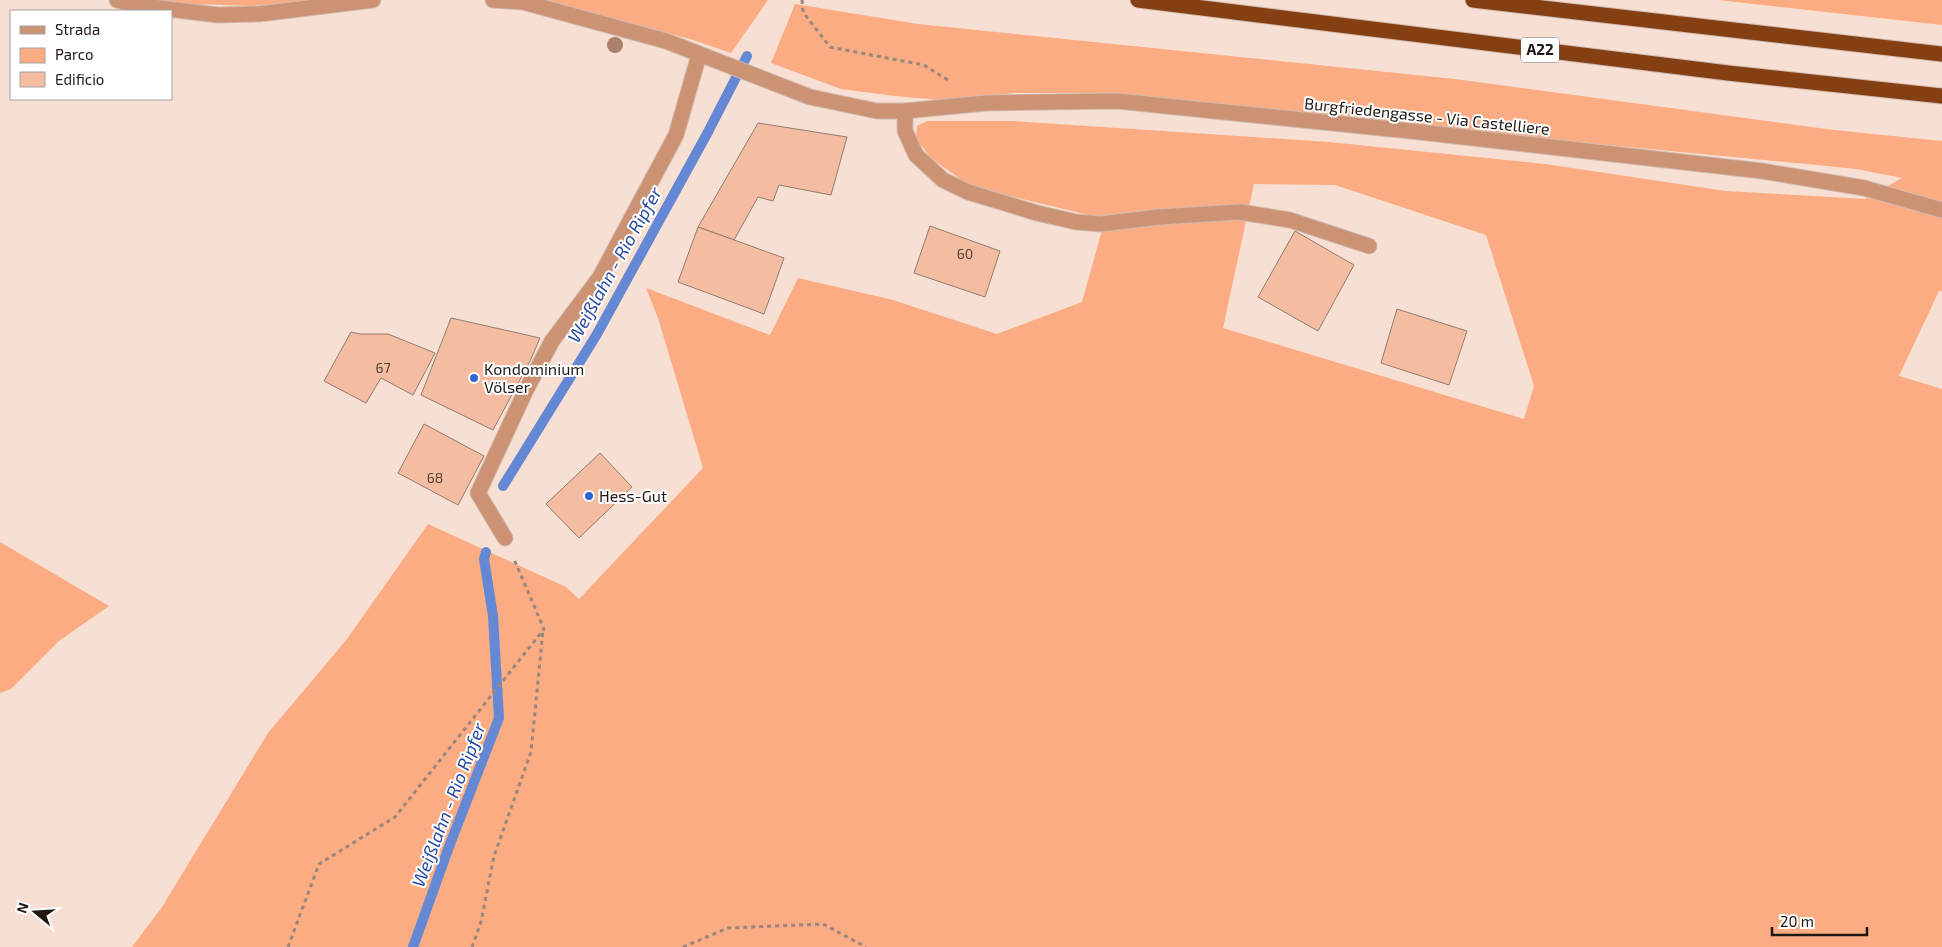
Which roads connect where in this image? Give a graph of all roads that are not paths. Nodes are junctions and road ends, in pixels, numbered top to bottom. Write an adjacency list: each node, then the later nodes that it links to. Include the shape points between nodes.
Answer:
1 (117, 0): 2 (street, via 218,15 259,14)
2 (373, 0)
3 (493, 0): 7 (street, Burgfriedengasse - Via Castelliere, via 523,2 666,41)
4 (1138, 0): 8 (highway, A22, via 1718,72)
5 (1473, 0): 6 (highway)
6 (1942, 54)
7 (699, 55): 9 (street, Burgfriedengasse - Via Castelliere, via 810,98 878,111); 12 (street, via 676,135 600,277 552,341 478,493)
8 (1942, 96)
9 (905, 111): 10 (street, Burgfriedengasse - Via Castelliere, via 986,102 1117,101 1762,171 1864,188); 11 (street, via 905,131 916,155 943,180 968,192 1028,210 1076,222 1101,224 1240,212 1290,220)
10 (1942, 210)
11 (1368, 246)
12 (505, 538)

